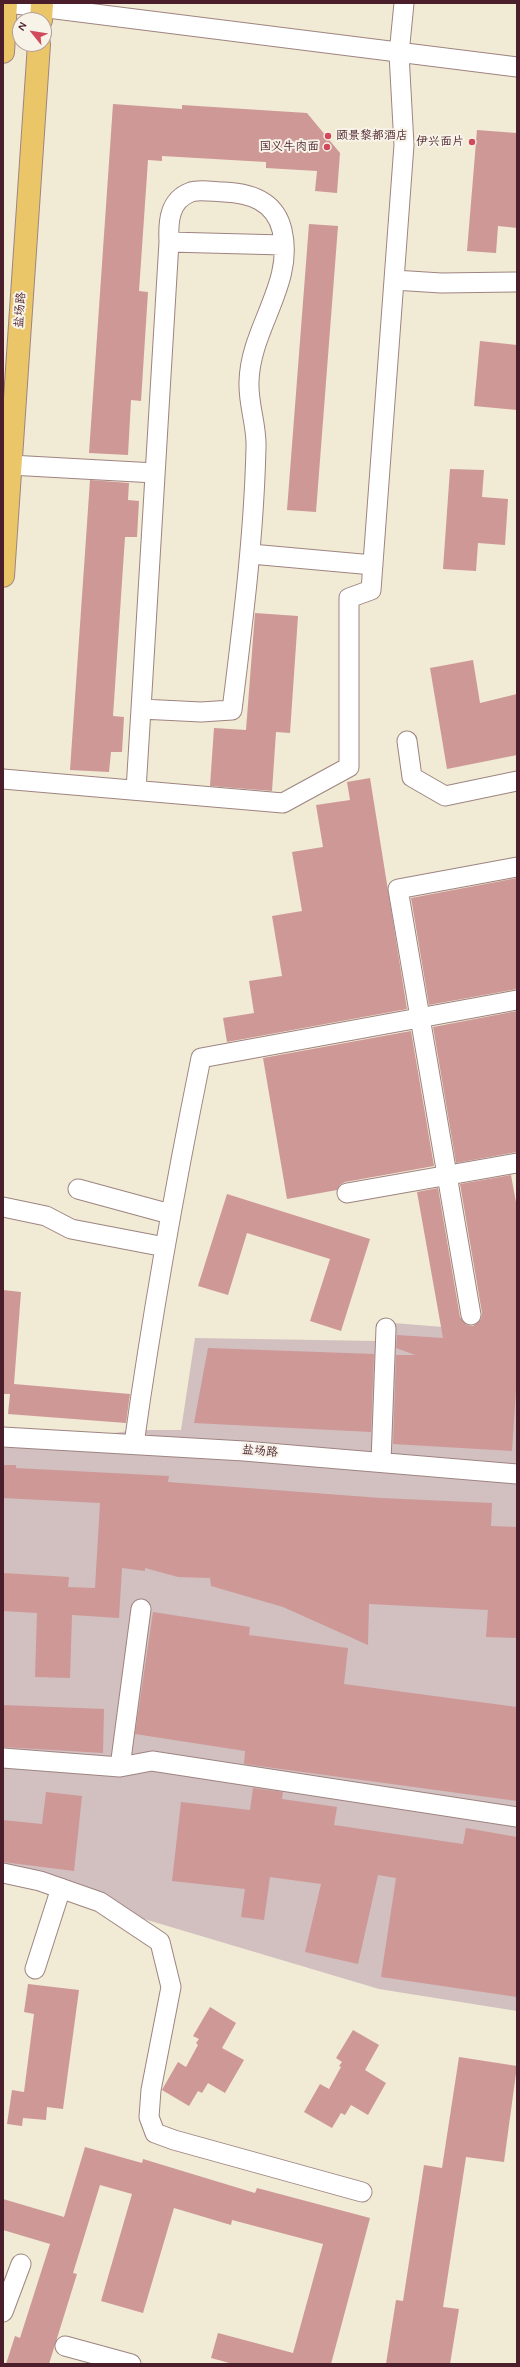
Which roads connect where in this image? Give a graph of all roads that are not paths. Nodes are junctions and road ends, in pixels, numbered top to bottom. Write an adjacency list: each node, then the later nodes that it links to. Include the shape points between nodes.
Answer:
1 (7, 3): 3 (street); 4 (main road)
2 (404, 3): 6 (street)
3 (41, 10): 6 (street)
4 (3, 52)
5 (38, 52): 12 (main road, 盐场路)
6 (399, 54): 7 (street); 10 (street, via 404,145)
7 (517, 67)
8 (169, 242): 9 (street); 9 (street, via 170,214 175,204 192,191 243,193 257,197 268,205 277,217 282,230); 13 (street)
9 (283, 244): 14 (street, via 283,274 254,347 249,381 256,445)
10 (394, 280): 11 (street, via 441,283); 15 (street)
11 (516, 282)
12 (10, 465): 13 (street); 16 (main road, 盐场路)
13 (155, 473): 17 (street)
14 (251, 554): 15 (street); 17 (street, via 232,710 201,712)
15 (373, 565): 21 (street, via 371,590 349,598 349,767 283,803)
16 (3, 576)
17 (141, 709): 21 (street)
18 (407, 741): 20 (street, via 412,777 445,796)
19 (3, 779): 21 (street)
20 (517, 781)
21 (136, 790)
22 (517, 867): 24 (street, via 398,889)
23 (517, 1000): 24 (street)
24 (420, 1018): 26 (street); 30 (street, via 201,1058)
25 (517, 1163): 26 (street)
26 (447, 1175): 28 (street); 32 (street)
27 (78, 1189): 30 (street)
28 (347, 1193)
29 (3, 1207): 31 (street, via 46,1216 71,1229)
30 (170, 1214): 31 (street)
31 (165, 1247): 35 (street)
32 (471, 1315)
33 (386, 1328): 36 (street)
34 (3, 1437): 35 (street, 盐场路)
35 (134, 1444): 36 (street, 盐场路)
36 (381, 1462): 37 (street, 盐场路)
37 (517, 1474)
38 (141, 1609): 40 (street)
39 (3, 1758): 40 (street)
40 (120, 1767): 41 (street, via 152,1761)
41 (517, 1817)
42 (3, 1873): 43 (street)
43 (61, 1888): 44 (street); 45 (street, via 100,1902 160,1942 171,1986 151,2090 149,2117 155,2133)
44 (35, 1969)
45 (362, 2192)
46 (21, 2264): 47 (street)
47 (3, 2312)
48 (65, 2346): 49 (street)
49 (131, 2364)

